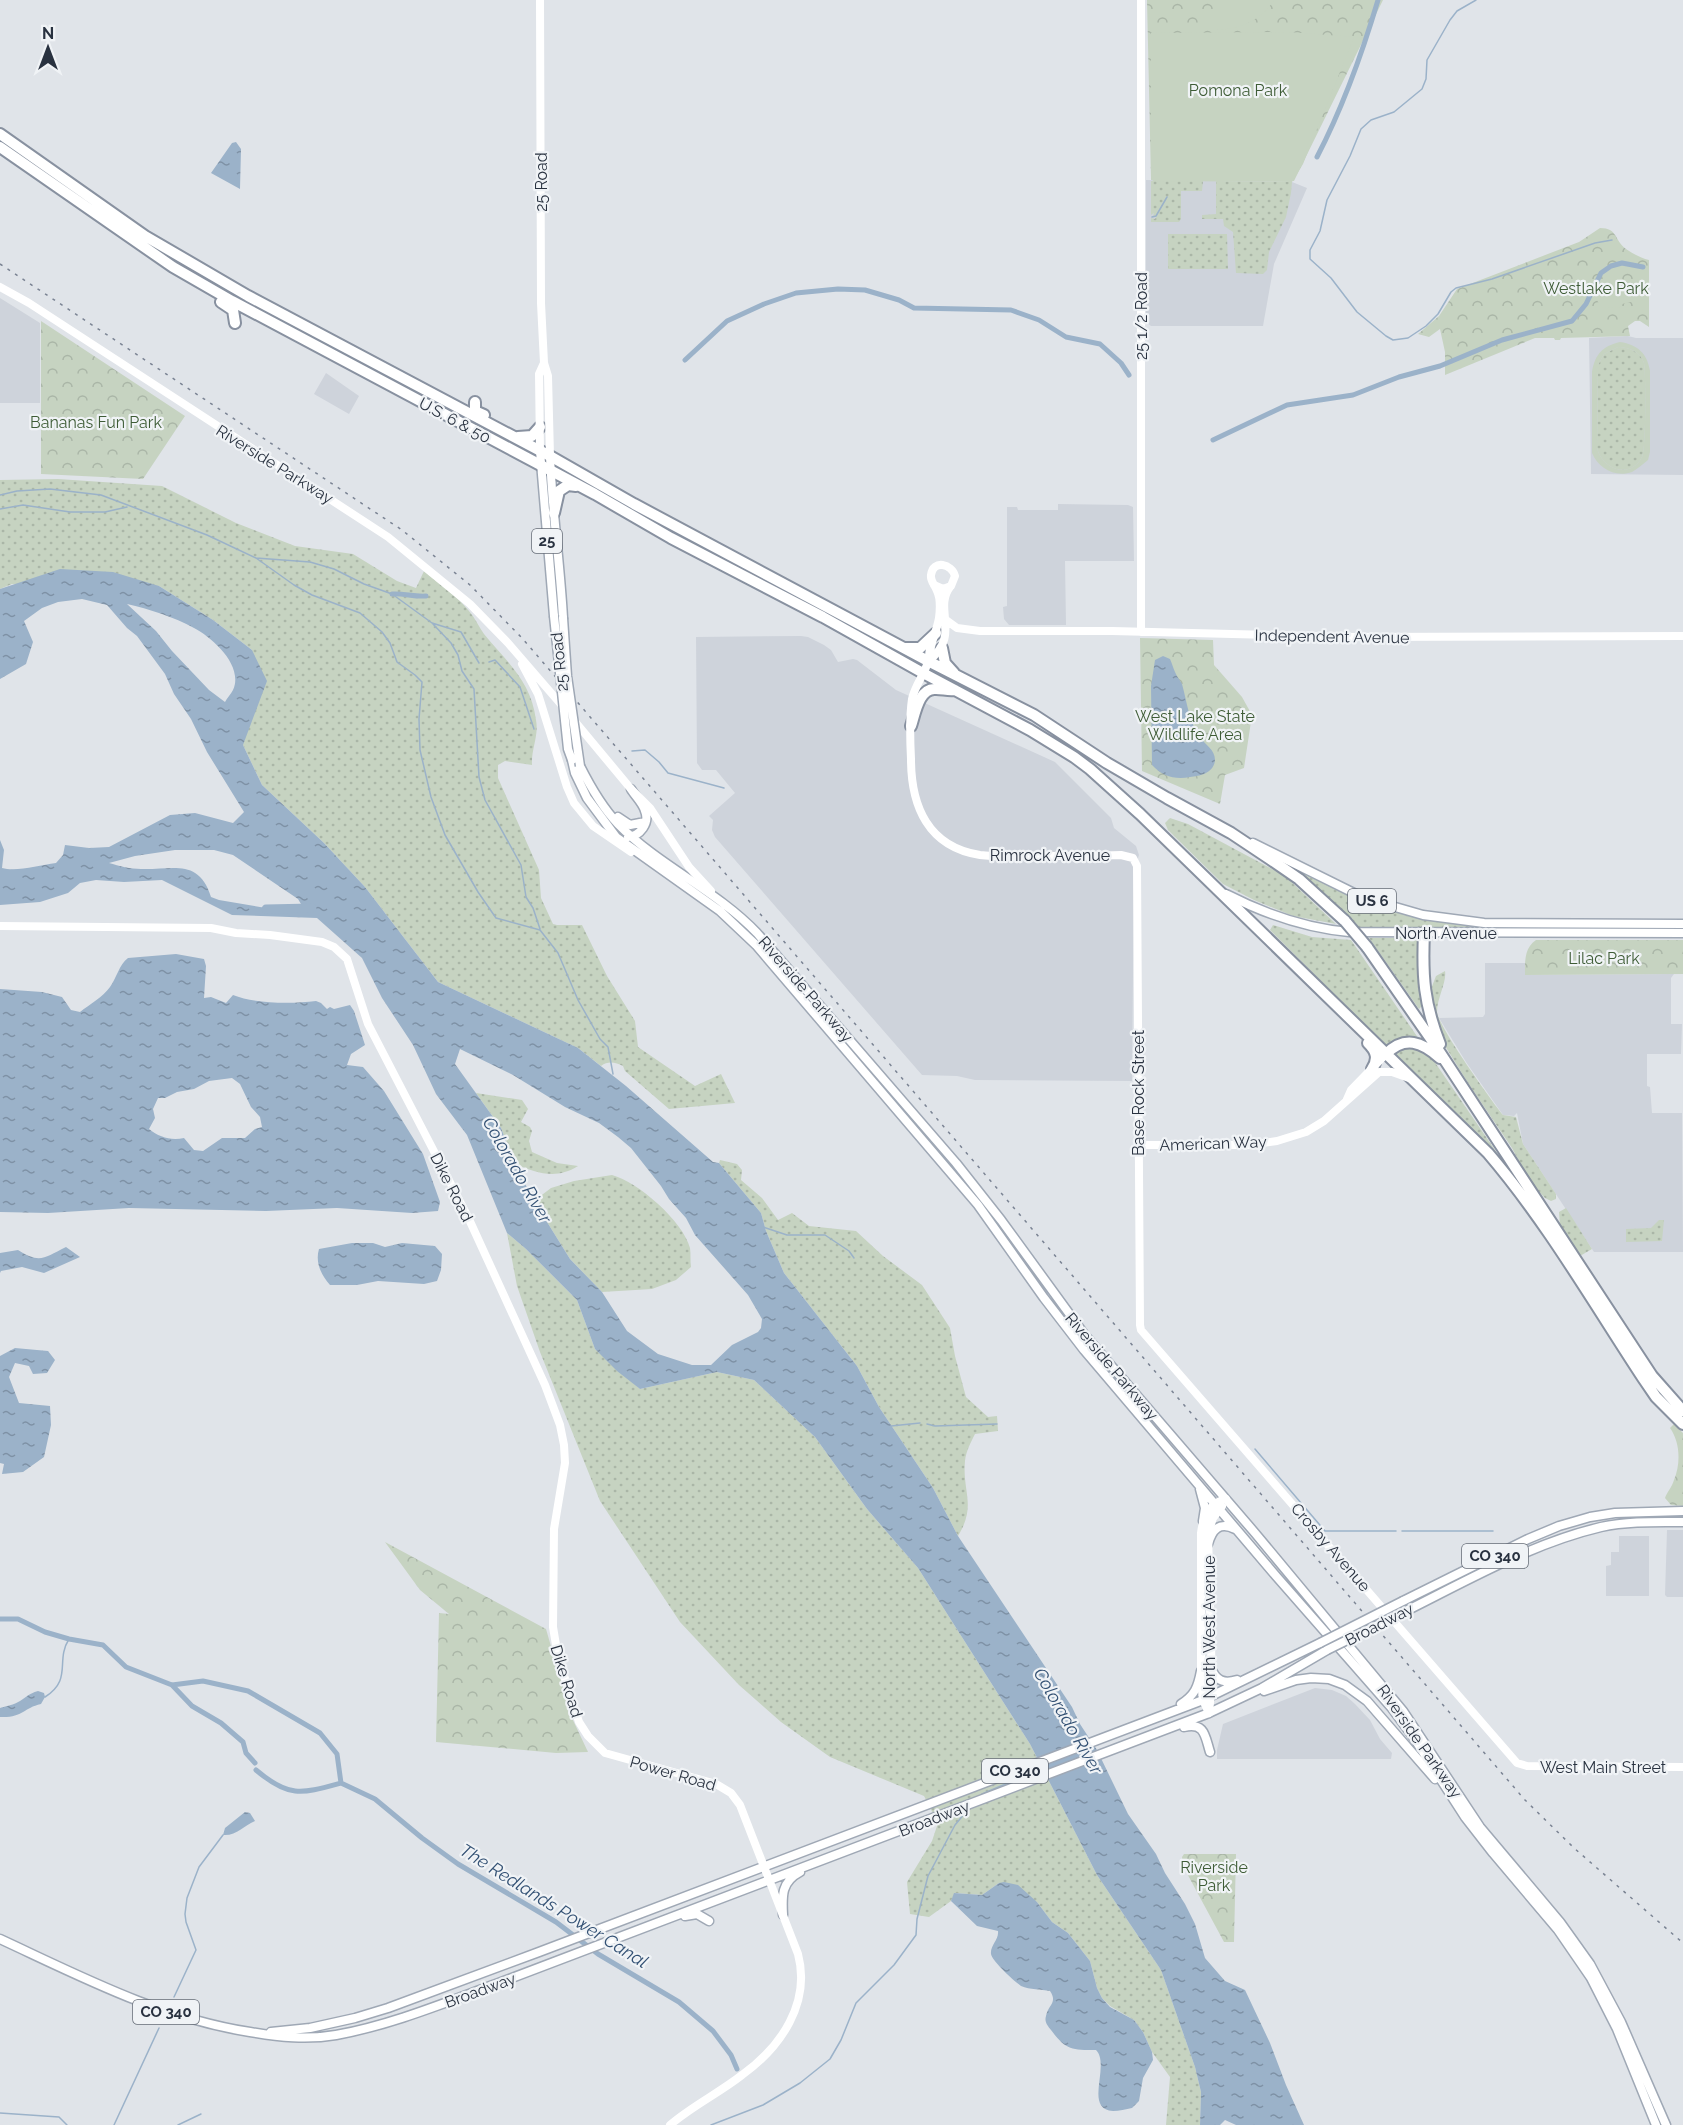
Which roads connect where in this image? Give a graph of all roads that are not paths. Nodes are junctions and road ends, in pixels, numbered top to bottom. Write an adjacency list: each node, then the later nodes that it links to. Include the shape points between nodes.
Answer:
1 (540, 0): 13 (street, 25 Road / 25)
2 (1141, 0): 33 (street, 25 1/2 Road)
3 (0, 134): 5 (highway, U.S. 6 & 50)
4 (0, 147): 5 (highway, via 62,184); 6 (highway, U.S. 6 & 50)
5 (69, 183): 9 (highway, U.S. 6 & 50, via 145,236)
6 (158, 257): 9 (highway, via 175,262 237,297); 11 (highway, via 172,274 233,310); 12 (highway, U.S. 6 & 50)
7 (0, 281): 10 (street, Riverside Parkway)
8 (0, 287): 10 (street, Riverside Parkway)
9 (248, 295): 14 (highway, U.S. 6 & 50)
10 (28, 303): 36 (street, Riverside Parkway, via 388,537 448,584)
11 (235, 323)
12 (316, 347): 14 (highway, via 343,355 385,378); 15 (highway, U.S. 6 & 50)
13 (544, 363): 18 (street, 25 Road / 25, via 539,374); 20 (street, 25 Road / 25, via 548,383)
14 (403, 379): 17 (highway, U.S. 6 & 50)
15 (399, 391): 17 (highway, via 408,389 449,410); 21 (highway, U.S. 6 & 50)
16 (475, 402): 19 (highway, via 475,411 496,422)
17 (471, 415): 19 (highway, U.S. 6 & 50)
18 (540, 427): 19 (highway, via 528,438); 20 (street, 25 Road / 25)
19 (505, 433): 20 (highway, U.S. 6 & 50)
20 (545, 453): 21 (main road, 25 Road / 25); 25 (highway, U.S. 6 & 50)
21 (545, 468): 22 (highway, U.S. 6 & 50); 24 (main road, 25 Road / 25); 30 (main road, 25 Road / 25)
22 (595, 494): 23 (highway, U.S. 6 & 50); 24 (highway, via 565,486 558,494)
23 (617, 507): 25 (highway, via 662,525); 26 (highway, U.S. 6 & 50)
24 (554, 513): 30 (main road, 25 Road / 25, via 560,565)
25 (670, 523): 27 (highway, U.S. 6 & 50)
26 (671, 538): 27 (highway, via 688,539 730,562); 40 (highway, U.S. 6 & 50)
27 (766, 575): 38 (highway, U.S. 6 & 50)
28 (934, 585): 29 (street, via 944,589); 29 (street, via 932,571 943,564 954,572); 34 (street, via 939,600)
29 (951, 586): 31 (street, via 946,593)
30 (558, 617): 45 (main road, 25 Road / 25, bridge, via 580,766); 46 (main road, 25 Road / 25, bridge, via 568,749 587,798)
31 (946, 620): 32 (street, Independent Avenue, via 957,628); 37 (street)
32 (980, 631): 33 (street, Independent Avenue); 37 (street, Independent Avenue, via 954,634)
33 (1141, 632): 35 (street, Independent Avenue, via 1354,637)
34 (936, 633): 38 (highway, via 920,648); 39 (street)
35 (1683, 636)
36 (508, 643): 44 (street, Riverside Parkway); 51 (street, Riverside Parkway, via 538,694 567,787 580,811 607,837)
37 (943, 645): 39 (street, Independent Avenue); 41 (highway, via 945,663)
38 (903, 648): 39 (highway, U.S. 6 & 50)
39 (928, 662): 40 (street, Rimrock Avenue); 41 (highway, U.S. 6 & 50)
40 (923, 673): 42 (highway, U.S. 6 & 50); 43 (street, Rimrock Avenue, via 913,696)
41 (956, 676): 48 (highway, U.S. 6 & 50, via 1034,715 1134,779)
42 (958, 690): 43 (highway, via 926,692); 52 (highway, U.S. 6 & 50, via 1046,739 1090,769)
43 (910, 726): 50 (street, Rimrock Avenue, via 914,796 928,824 949,844 989,856 1122,855)
44 (631, 789): 47 (main road, via 646,811); 53 (street, Riverside Parkway, via 650,808 689,867)
45 (602, 802): 47 (main road, via 626,824); 49 (main road, 25 Road / 25)
46 (603, 820): 49 (main road, via 621,836); 51 (main road, 25 Road / 25, via 610,831)
47 (645, 822): 49 (main road)
48 (1231, 833): 55 (main road, North Avenue / US 6, via 1364,898 1423,915 1484,923); 63 (highway, U.S. 6 & 50, bridge, via 1299,879 1345,921)
49 (633, 837): 53 (main road, 25 Road / 25)
50 (1136, 861): 66 (street, Base Rock Street)
51 (656, 866): 54 (main road, 25 Road / 25)
52 (1218, 890): 57 (main road, North Avenue / US 6, via 1277,918 1310,927); 60 (highway, U.S. 6 & 50)
53 (715, 896): 59 (main road, Riverside Parkway, via 757,933)
54 (707, 902): 59 (main road, Riverside Parkway, via 750,938)
55 (1683, 924)
56 (0, 926): 87 (street, Dike Road, via 211,928 322,942 348,959 368,1024 468,1217 558,1418 565,1463 554,1529 553,1636 579,1722)
57 (1424, 933): 58 (main road, North Avenue / US 6); 63 (highway, via 1422,977 1426,1000)
58 (1683, 933)
59 (807, 997): 70 (main road, Riverside Parkway, via 972,1197 1070,1332); 71 (main road, Riverside Parkway, via 956,1163 1084,1334)
60 (1331, 1000): 61 (highway); 62 (highway, via 1339,1015 1374,1050 1376,1061)
61 (1386, 1054): 62 (street, American Way); 63 (highway, via 1401,1043 1417,1044 1433,1052); 64 (highway)
62 (1372, 1069): 65 (street, American Way)
63 (1451, 1069): 68 (highway, via 1652,1376)
64 (1413, 1080): 65 (street, American Way, via 1379,1072); 69 (highway, via 1515,1185 1642,1378)
65 (1347, 1099): 66 (street, American Way, via 1311,1129 1277,1141 1247,1145)
66 (1138, 1145): 67 (street, Base Rock Street)
67 (1140, 1325): 88 (street, Crosby Avenue, via 1516,1763)
68 (1683, 1411)
69 (1683, 1424)
70 (1194, 1478): 72 (main road, Riverside Parkway); 74 (main road, via 1204,1501)
71 (1226, 1499): 72 (street, North West Avenue); 104 (main road, Riverside Parkway, via 1403,1711 1480,1827 1581,1951 1622,2022)
72 (1217, 1506): 74 (street, North West Avenue); 76 (main road, Riverside Parkway); 77 (street, North West Avenue)
73 (1683, 1511): 80 (main road, Broadway / CO 340, bridge, via 1590,1517 1545,1531)
74 (1203, 1521): 79 (street, North West Avenue)
75 (1683, 1522): 82 (main road, Broadway / CO 340, bridge, via 1628,1523 1593,1529 1509,1561 1327,1650)
76 (1238, 1531): 77 (main road, via 1220,1526); 90 (main road, Riverside Parkway, via 1392,1707)
77 (1208, 1544): 78 (street, North West Avenue)
78 (1211, 1668): 80 (main road, via 1221,1681 1229,1682); 81 (street, North West Avenue)
79 (1201, 1671): 81 (street, North West Avenue); 84 (main road, via 1191,1697)
80 (1260, 1672): 81 (main road, Broadway / CO 340)
81 (1207, 1698): 83 (street, North West Avenue); 84 (main road, Broadway / CO 340)
82 (1231, 1704): 83 (main road, Broadway / CO 340); 90 (main road, via 1303,1679 1329,1679 1345,1685 1381,1716)
83 (1209, 1713): 85 (main road, Broadway / CO 340)
84 (1152, 1719): 92 (main road, Broadway / CO 340)
85 (1154, 1734): 86 (main road, via 1196,1726 1203,1732); 91 (main road, Broadway / CO 340)
86 (1210, 1752)
87 (605, 1753): 92 (street, Power Road, via 722,1787 740,1805)
88 (1523, 1766): 89 (street, West Main Street)
89 (1683, 1767)
90 (1465, 1817): 103 (main road, Riverside Parkway, via 1558,1930 1591,1978)
91 (824, 1859): 93 (main road, Broadway / CO 340); 96 (main road, via 787,1882 782,1896)
92 (765, 1865): 93 (street, Power Road); 94 (main road, Broadway / CO 340)
93 (770, 1879): 95 (main road, Broadway / CO 340); 96 (street, Power Road)
94 (708, 1887): 97 (main road, via 704,1899); 100 (main road, Broadway / CO 340)
95 (730, 1895): 97 (main road, Broadway / CO 340); 97 (main road, via 712,1905 709,1921 694,1914)
96 (783, 1915): 102 (street, Power Road, via 801,1971 799,2004 792,2018 755,2065)
97 (652, 1924): 99 (main road, Broadway / CO 340)
98 (0, 1939): 101 (main road, Broadway / CO 340, via 161,2010)
99 (419, 2012): 100 (main road, via 382,2020); 101 (main road, Broadway / CO 340, via 320,2037)
100 (365, 2014): 101 (main road, Broadway / CO 340, via 310,2028)
101 (253, 2033)
102 (670, 2125)
103 (1656, 2125)
104 (1666, 2125)

